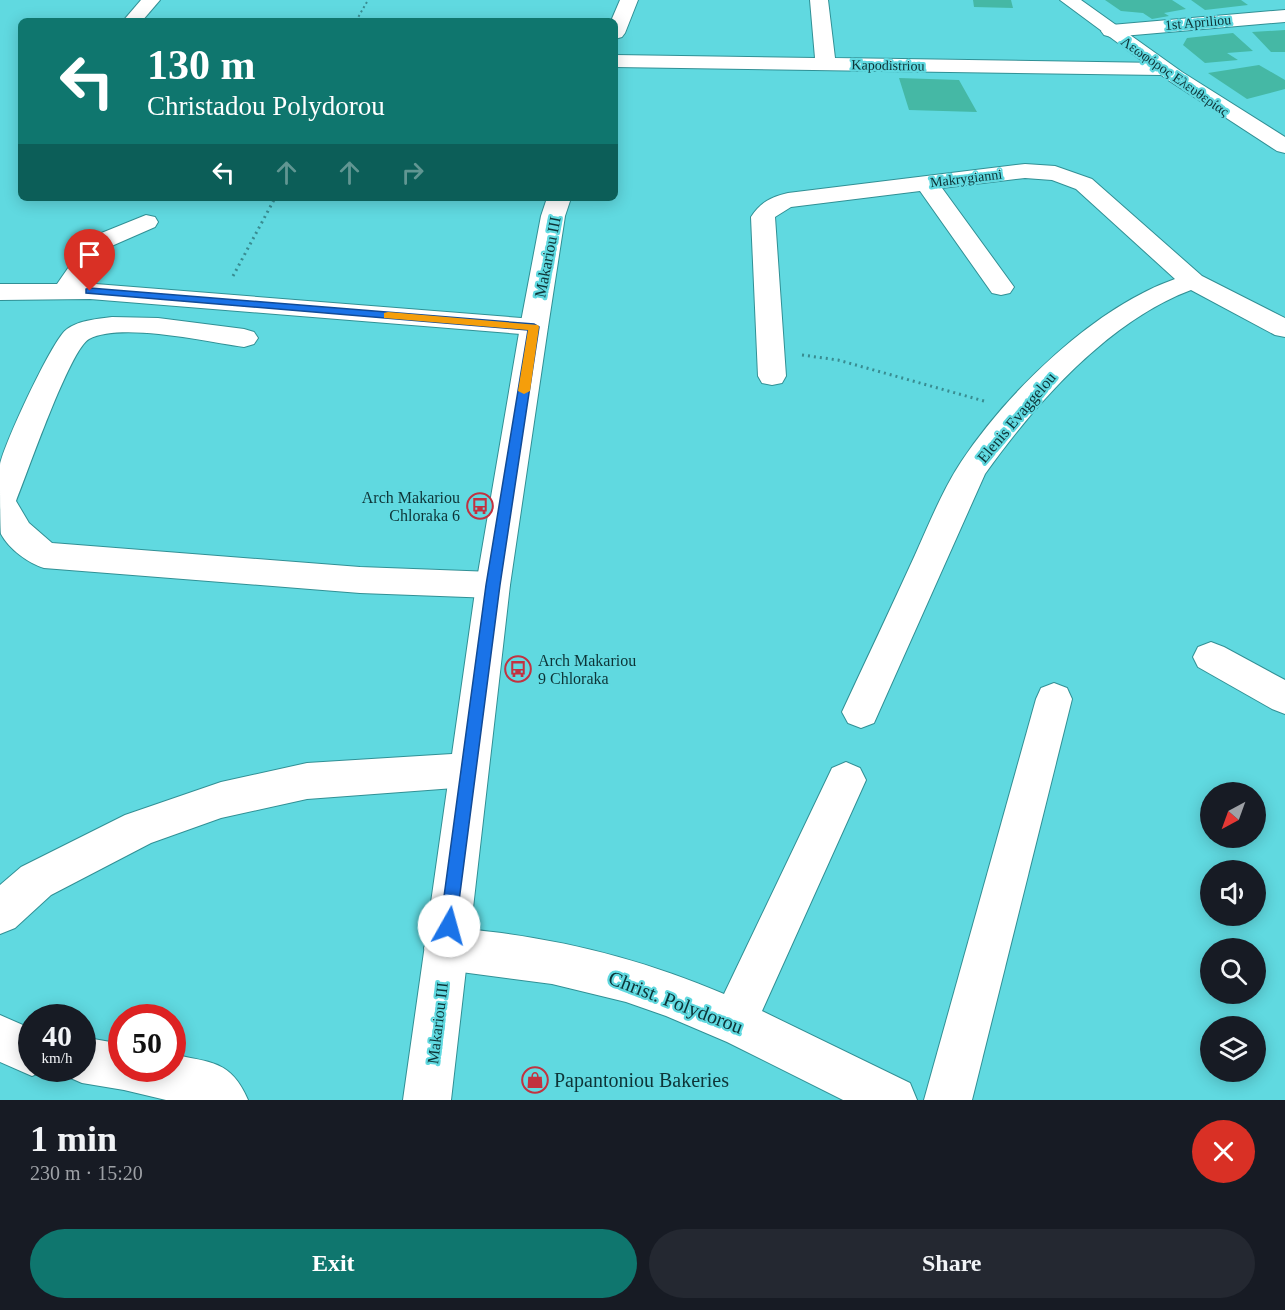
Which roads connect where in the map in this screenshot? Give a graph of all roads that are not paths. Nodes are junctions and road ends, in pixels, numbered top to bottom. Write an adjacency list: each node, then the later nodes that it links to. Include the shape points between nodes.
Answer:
1 (151, 0): 6 (street)
2 (629, 0): 7 (street)
3 (819, 0): 10 (street)
4 (1069, 0): 8 (street, Λεωφόρος Ελευθερίας)
5 (1285, 16): 8 (street, 1st Apriliou)
6 (135, 18)
7 (618, 26)
8 (1111, 31): 11 (street, Λεωφόρος Ελευθερίας)
9 (618, 61): 10 (street, Kapodistriou)
10 (826, 64): 11 (street, Kapodistriou)
11 (1161, 69): 12 (street, Λεωφόρος Ελευθερίας)
12 (1285, 146)
13 (926, 183): 16 (street, Makrygianni, via 1025,171 1055,173 1084,184); 17 (street); 23 (street, Makrygianni, via 788,200 768,210 763,217)
14 (558, 201): 20 (street, Makariou III)
15 (146, 222): 18 (street, via 98,243)
16 (1194, 281): 21 (street, Makrygianni); 28 (street, Elenis Evaggelou, via 1157,294 1059,365 993,441 962,489)
17 (1001, 287)
18 (65, 291): 19 (street); 20 (street)
19 (0, 292)
20 (534, 327): 24 (street, Makariou III)
21 (1285, 329)
22 (244, 338): 24 (street, via 119,324 78,334 57,365 0,501 8,522 44,555 360,580)
23 (772, 376)
24 (493, 585): 29 (street, Makariou III)
25 (1210, 657): 26 (street)
26 (1285, 698)
27 (1054, 699): 40 (street)
28 (861, 712)
29 (468, 770): 31 (street, via 307,781 221,800 128,833 36,881); 32 (street, Makariou III)
30 (846, 780): 33 (street)
31 (0, 914)
32 (446, 948): 33 (street, Christ. Polydorou, via 586,968); 38 (street, Makariou III)
33 (734, 1022): 39 (street, Christ. Polydorou)
34 (0, 1038): 35 (street)
35 (18, 1046)
36 (186, 1081): 37 (street, via 213,1087)
37 (224, 1100)
38 (427, 1100)
39 (893, 1100)
40 (948, 1100)

